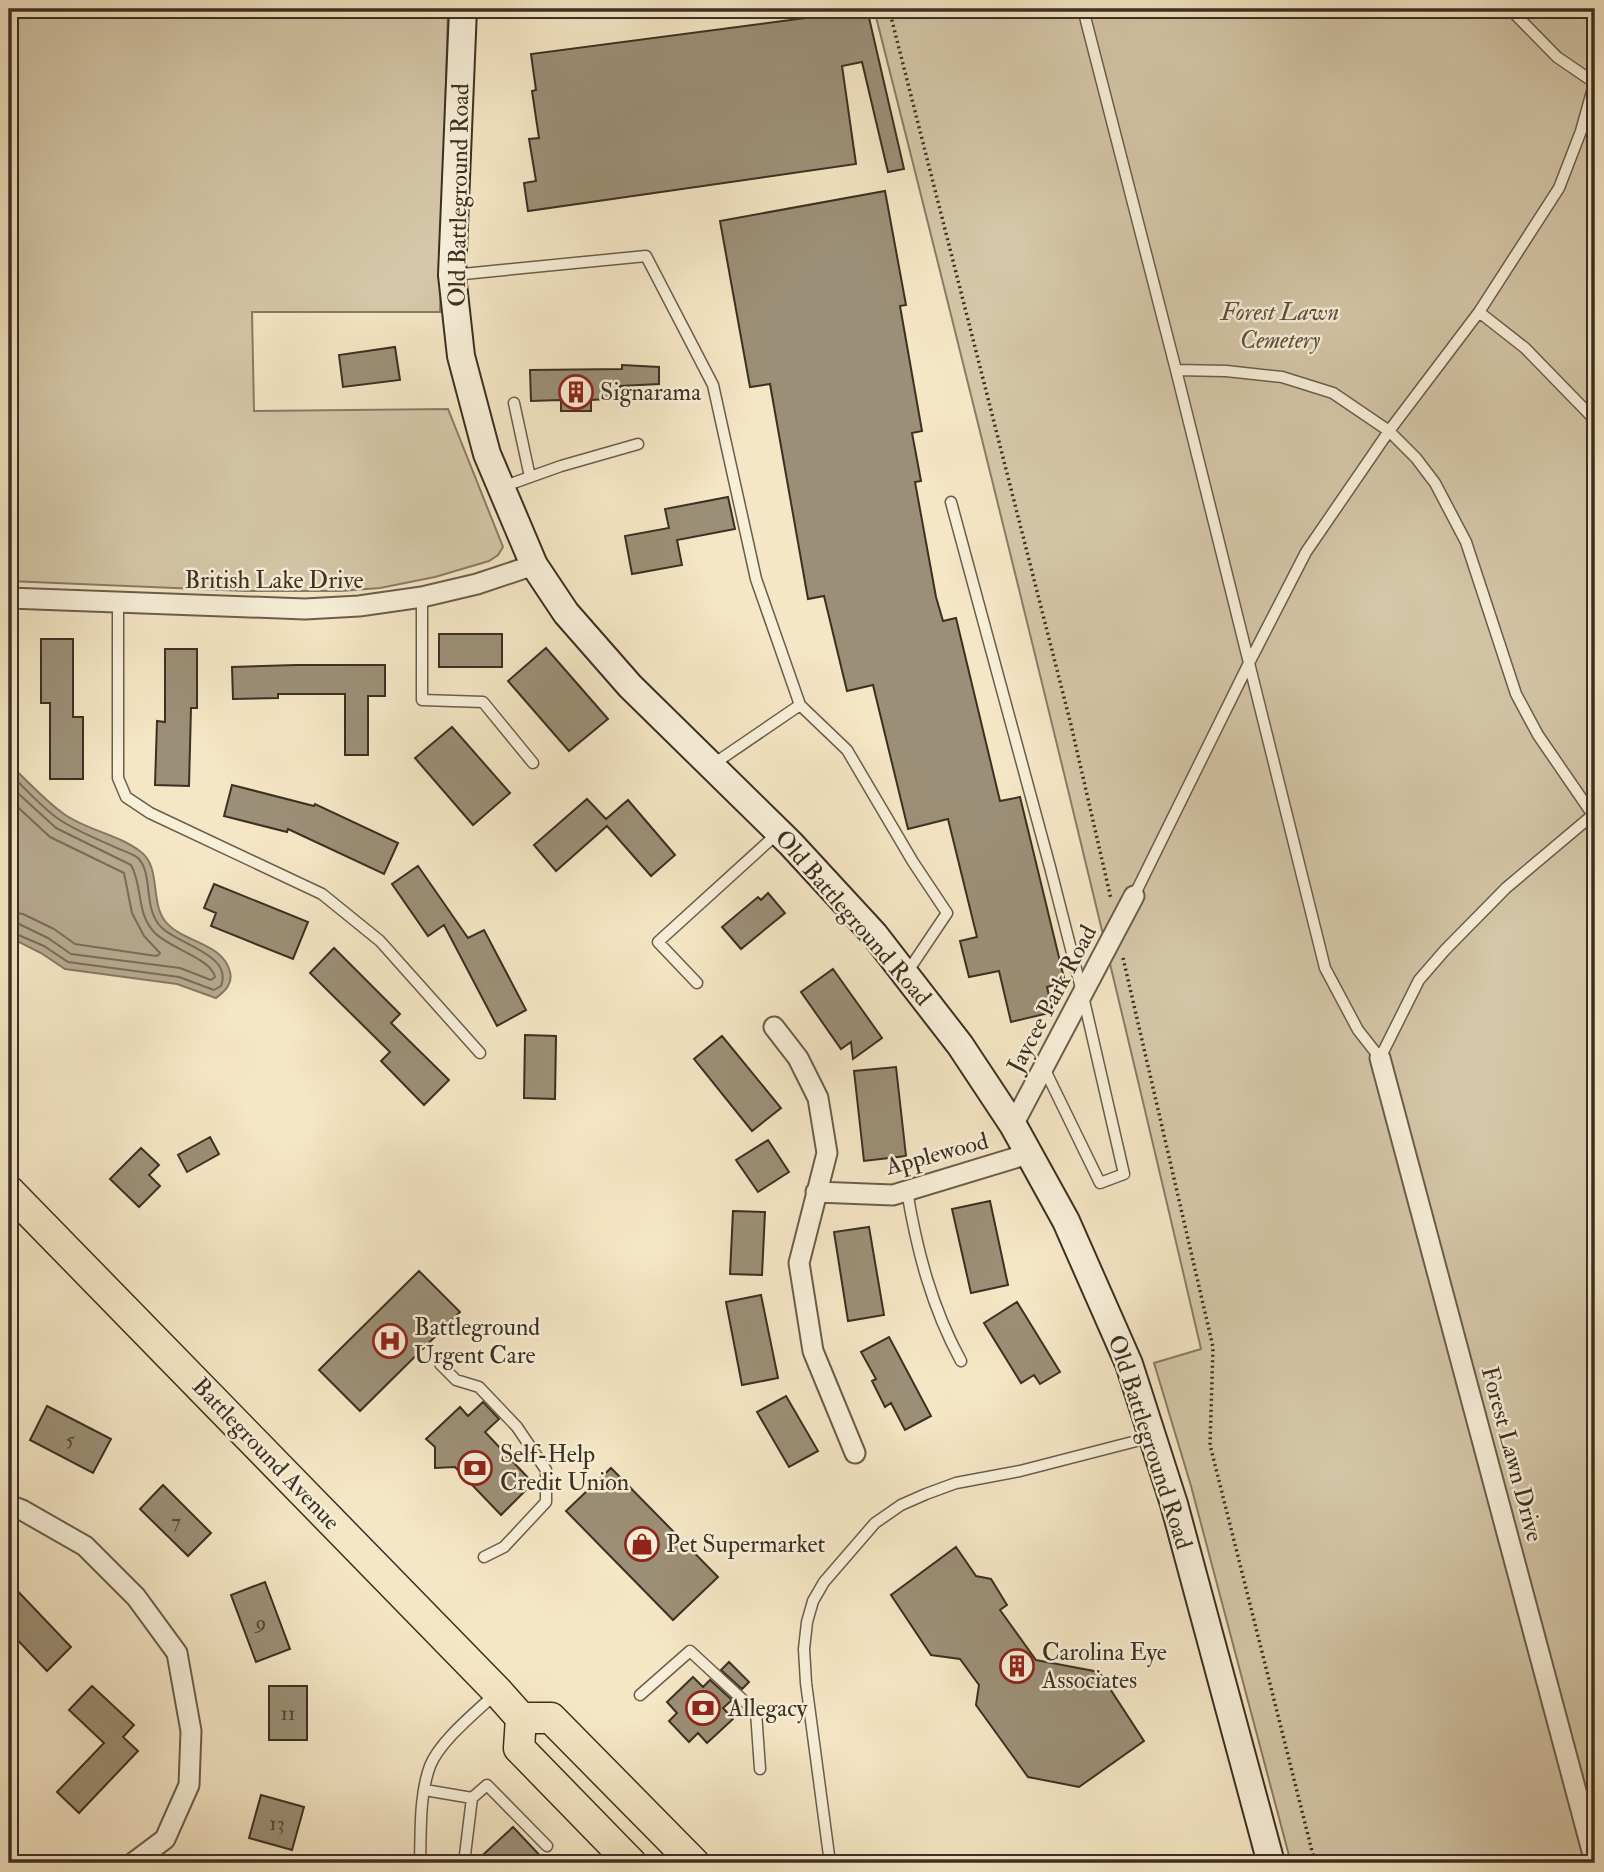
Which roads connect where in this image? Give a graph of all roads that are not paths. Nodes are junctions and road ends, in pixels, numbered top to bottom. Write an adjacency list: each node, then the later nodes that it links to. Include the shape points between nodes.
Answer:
1 (463, 9): 5 (street, Old Battleground Road)
2 (1083, 9): 7 (lane)
3 (1510, 9): 4 (lane, via 1557,57)
4 (1595, 83): 6 (lane, via 1559,188)
5 (452, 275): 13 (street, Old Battleground Road, via 461,356 487,454); 20 (lane, via 646,256 713,385 756,579)
6 (1479, 312): 9 (lane, via 1525,348); 10 (lane)
7 (1176, 370): 10 (lane, via 1282,377 1333,393); 19 (lane)
8 (514, 403): 12 (lane)
9 (1595, 420)
10 (1389, 431): 19 (lane, via 1306,552); 23 (lane, via 1435,483 1466,542 1516,694 1538,735)
11 (638, 444): 12 (lane)
12 (530, 477): 13 (lane)
13 (501, 487): 15 (street, Old Battleground Road)
14 (951, 502): 28 (lane)
15 (534, 565): 16 (street, British Lake Drive); 22 (street, Old Battleground Road, via 566,613)
16 (422, 597): 18 (street, British Lake Drive, via 359,607 305,609); 21 (lane, via 422,700 483,702)
17 (9, 598): 18 (street, British Lake Drive)
18 (118, 602): 30 (lane, via 118,778 126,797 150,813 322,894 380,941)
19 (1249, 663): 25 (lane); 31 (lane, via 1325,968 1358,1030)
20 (800, 705): 22 (lane); 26 (lane, via 847,750 947,913)
21 (533, 763)
22 (712, 766): 24 (street, Old Battleground Road)
23 (1595, 815): 31 (lane, via 1506,888 1445,950 1419,980)
24 (779, 831): 26 (street, Old Battleground Road); 27 (lane, via 658,942)
25 (1134, 896): 28 (street, Jaycee Park Road)
26 (906, 975): 33 (street, Old Battleground Road, via 961,1045)
27 (697, 983)
28 (1083, 996): 32 (street, Jaycee Park Road); 32 (lane, via 1124,1174 1100,1183)
29 (774, 1027): 37 (street, via 798,1058 818,1098 827,1153)
30 (480, 1053)
31 (1380, 1058): 51 (street, Forest Lawn Drive)
32 (1044, 1068): 33 (street, Jaycee Park Road)
33 (1013, 1125): 34 (street, Old Battleground Road)
34 (1028, 1154): 36 (street, Applewood); 40 (street, Old Battleground Road, via 1066,1221 1124,1351)
35 (9, 1191): 44 (main road, Battleground Avenue)
36 (907, 1191): 37 (street, Applewood, via 893,1195); 38 (lane, via 916,1246 945,1331)
37 (816, 1192): 41 (street, via 799,1263 813,1351)
38 (961, 1361)
39 (440, 1364): 43 (lane, via 456,1380 479,1387 517,1427 546,1470 546,1502 503,1547)
40 (1153, 1437): 57 (lane, via 956,1483 901,1505 875,1523 824,1582 813,1601 804,1649); 58 (street, Old Battleground Road)
41 (855, 1453)
42 (9, 1505): 52 (street, via 85,1546 136,1597 177,1653 191,1731 189,1786 165,1839)
43 (484, 1558)
44 (497, 1691): 46 (main road, Battleground Avenue); 48 (lane, via 439,1752)
45 (639, 1695): 47 (lane, via 690,1651 756,1712)
46 (521, 1718): 55 (main road, via 519,1748); 56 (main road, via 551,1718)
47 (760, 1769)
48 (425, 1790): 49 (lane); 53 (lane)
49 (472, 1798): 50 (lane, via 487,1785); 54 (lane)
50 (547, 1846)
51 (1595, 1862)
52 (133, 1863)
53 (420, 1863)
54 (464, 1863)
55 (631, 1863)
56 (694, 1863)
57 (830, 1863)
58 (1271, 1863)

